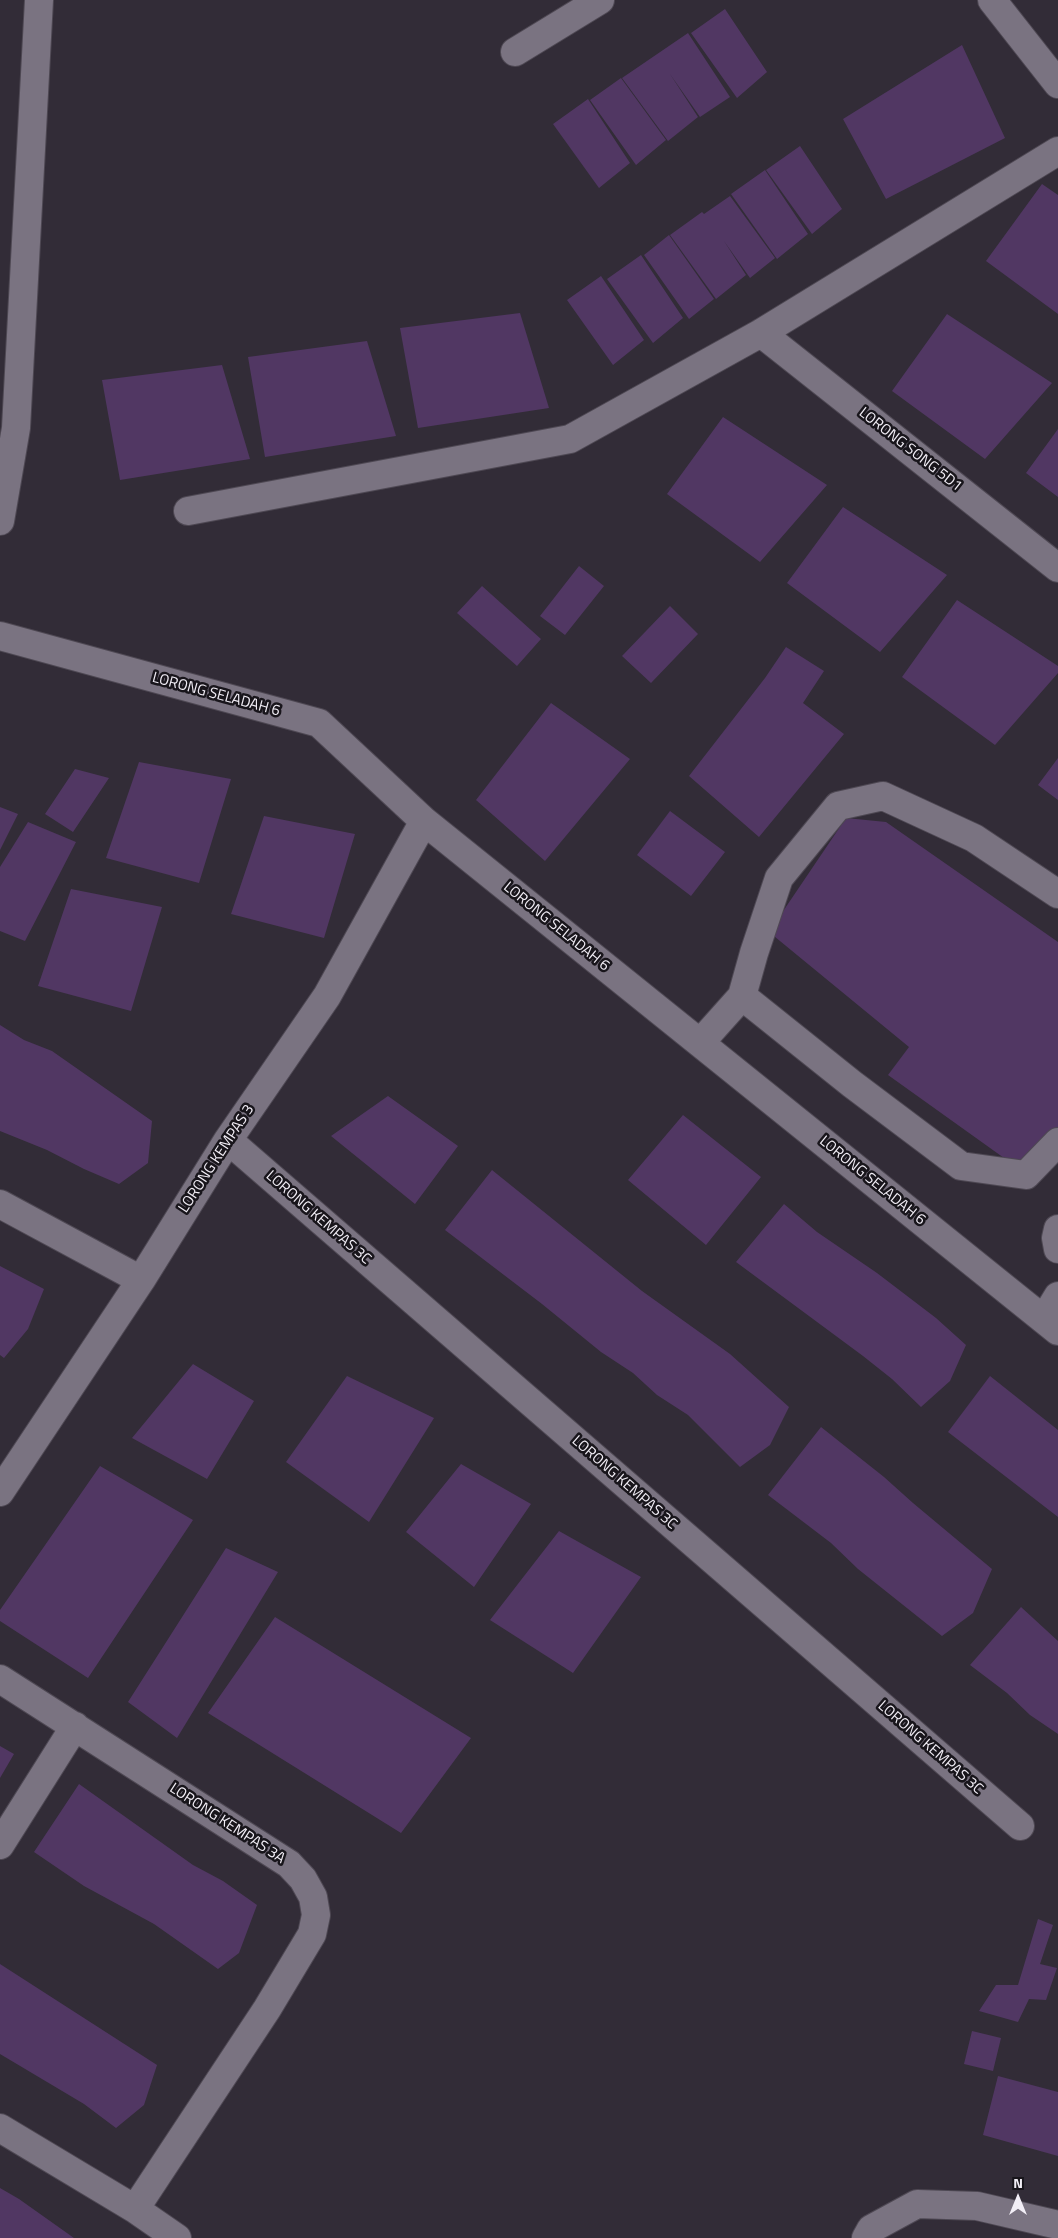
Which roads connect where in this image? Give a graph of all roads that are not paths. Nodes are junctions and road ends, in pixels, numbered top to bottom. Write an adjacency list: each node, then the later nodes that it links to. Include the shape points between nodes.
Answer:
1 (39, 0): 9 (street, via 16,428)
2 (600, 0): 4 (street)
3 (992, 0): 5 (street)
4 (515, 52)
5 (1058, 84)
6 (1058, 151): 7 (street)
7 (761, 333): 8 (street, via 570,439); 10 (street, LORONG SONG 5D1)
8 (188, 511)
9 (0, 521)
10 (1058, 568)
11 (0, 636): 12 (street, LORONG SELADAH 6, via 319,723)
12 (424, 821): 15 (street, LORONG SELADAH 6); 16 (street, LORONG KEMPAS 3, via 326,996)
13 (1058, 894): 14 (street, via 974,838 883,796 838,806 779,878)
14 (742, 996): 15 (street); 17 (street, via 961,1166 1026,1175)
15 (700, 1042): 23 (street, LORONG SELADAH 6)
16 (228, 1140): 21 (street, LORONG KEMPAS 3); 27 (street, LORONG KEMPAS 3C)
17 (1058, 1142)
18 (0, 1204): 21 (street)
19 (1058, 1229): 20 (street)
20 (1058, 1249)
21 (141, 1280): 24 (street, LORONG KEMPAS 3)
22 (1058, 1296): 23 (street)
23 (1051, 1325)
24 (0, 1492)
25 (0, 1679): 26 (street, LORONG KEMPAS 3A)
26 (75, 1726): 28 (street); 30 (street, LORONG KEMPAS 3A, via 288,1864 303,1879 313,1897 316,1915 312,1934 266,2009)
27 (1020, 1826)
28 (0, 1845)
29 (0, 2128): 30 (street)
30 (135, 2209): 32 (street)
31 (1058, 2225): 33 (street, via 977,2206 917,2204 870,2229)
32 (177, 2238)
33 (866, 2238)

